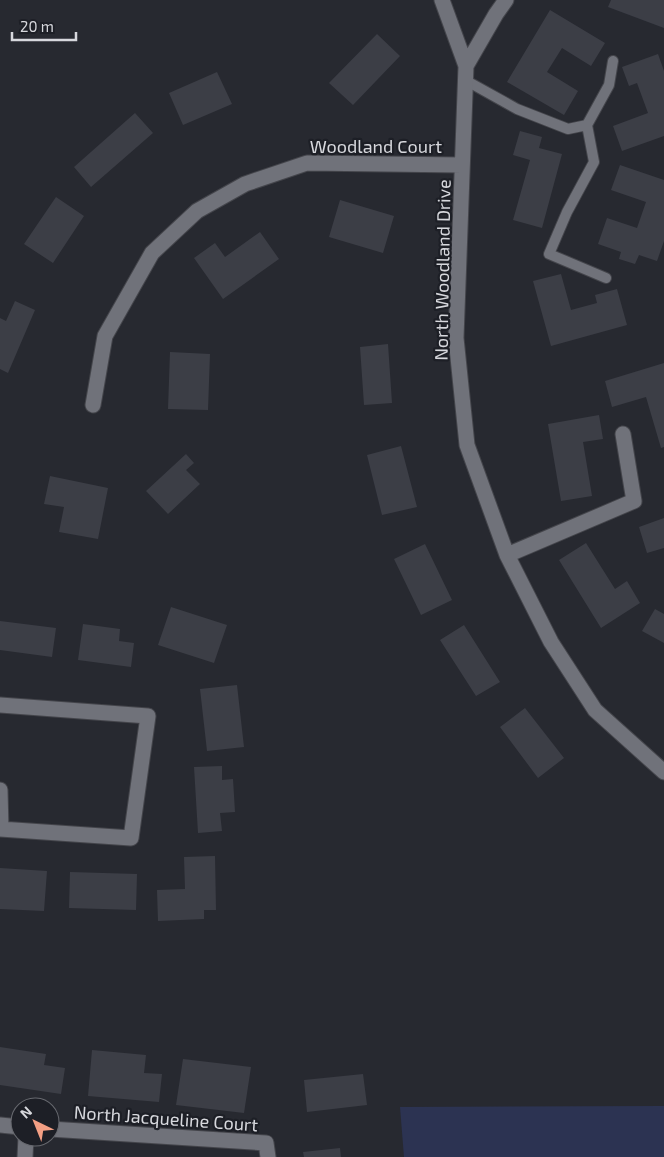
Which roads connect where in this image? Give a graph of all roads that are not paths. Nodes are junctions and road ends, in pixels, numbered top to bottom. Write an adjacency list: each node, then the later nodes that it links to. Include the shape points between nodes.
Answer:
1 (442, 0): 4 (street, North Woodland Drive)
2 (506, 0): 4 (street, North Woodland Drive)
3 (613, 61): 5 (lane, via 609,85)
4 (465, 73): 5 (lane, via 517,109 568,130); 6 (street, North Woodland Drive)
5 (587, 125): 7 (lane, via 594,162 549,254)
6 (462, 165): 8 (street, Woodland Court, via 307,163 245,184 197,211 152,253 105,336); 10 (street, North Woodland Drive, via 456,338 467,445)
7 (606, 278)
8 (93, 405)
9 (623, 434): 10 (street, via 634,501)
10 (507, 555): 12 (street, North Woodland Drive, via 551,642 595,710)
11 (0, 705): 14 (street, via 148,716 131,838)
12 (664, 772)
13 (0, 790): 14 (street)
14 (0, 829)
15 (60, 1130): 16 (street, North Jacqueline Court, via 266,1143)
16 (268, 1157)

